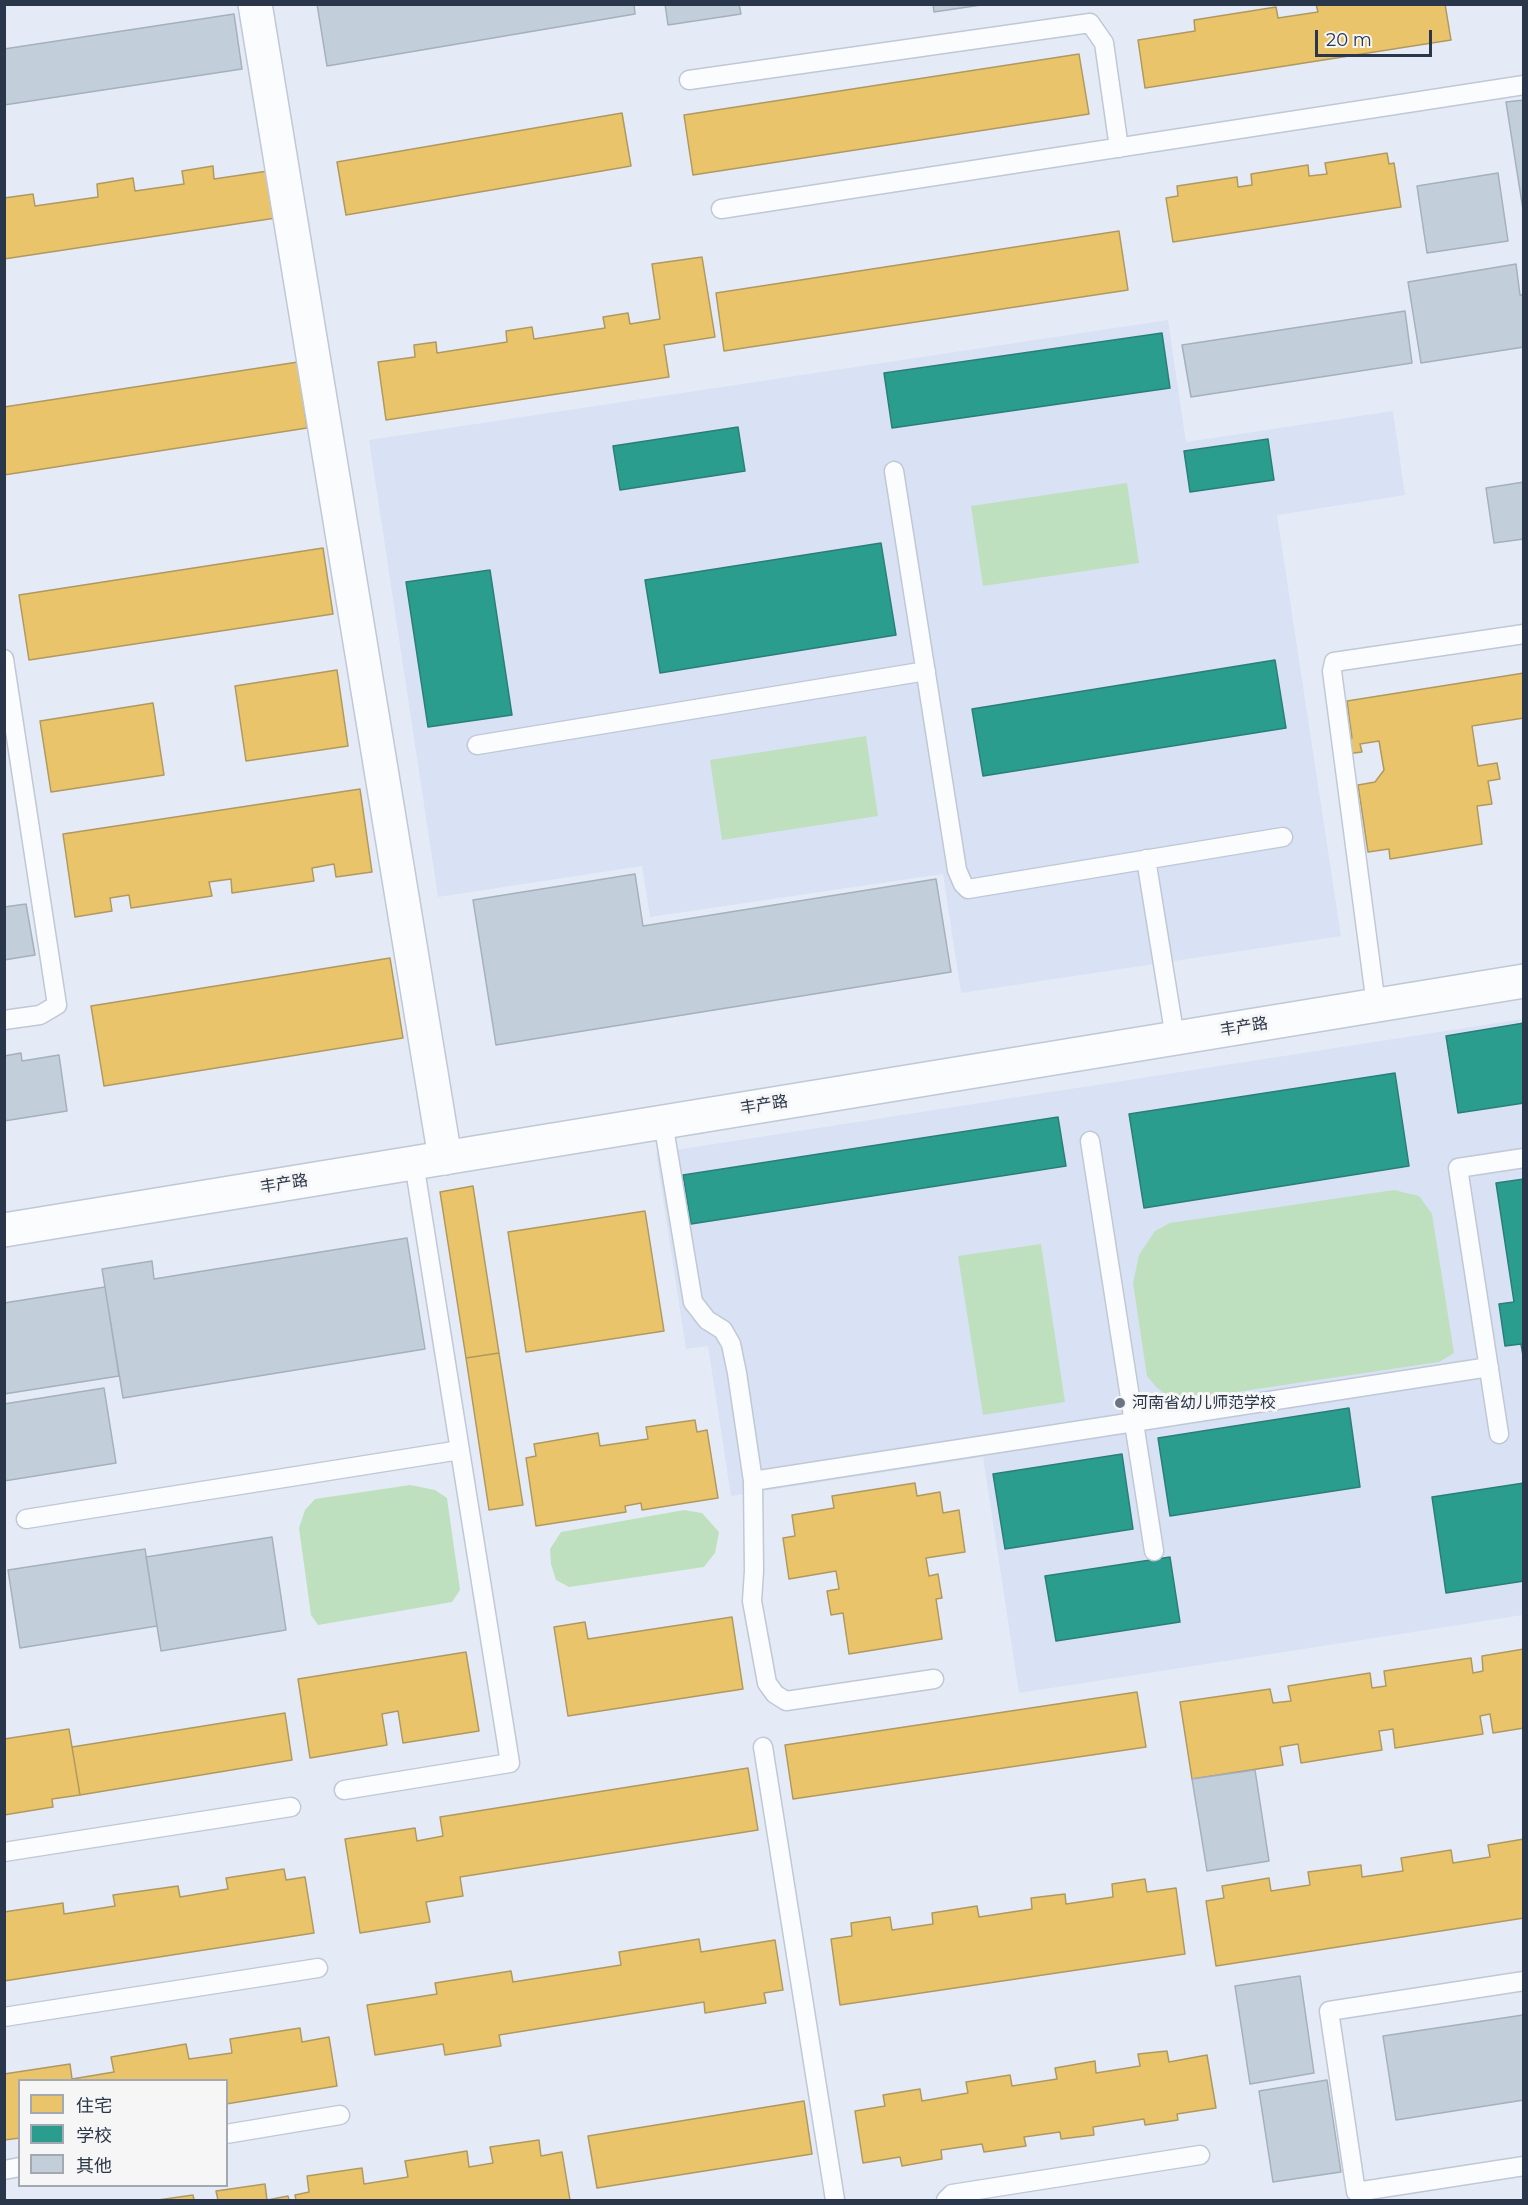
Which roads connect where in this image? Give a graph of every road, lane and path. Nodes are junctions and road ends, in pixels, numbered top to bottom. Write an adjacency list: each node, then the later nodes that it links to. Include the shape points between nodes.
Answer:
1 (255, 4): 20 (street)
2 (689, 80): 4 (lane, via 1090,23 1104,43)
3 (1524, 85): 4 (lane)
4 (1119, 148): 5 (lane)
5 (721, 209)
6 (894, 471): 9 (lane)
7 (1524, 634): 14 (lane, via 1334,662 1332,671)
8 (4, 659): 15 (lane, via 57,1005 40,1015)
9 (926, 671): 10 (lane); 12 (lane, via 957,870 968,889)
10 (477, 745)
11 (1283, 837): 12 (lane)
12 (1146, 859): 16 (lane)
13 (1524, 981): 14 (street, 丰产路)
14 (1376, 1005): 16 (street, 丰产路)
15 (4, 1020)
16 (1175, 1038): 17 (street, 丰产路)
17 (663, 1122): 20 (street, 丰产路); 26 (lane, via 693,1302 723,1330 731,1344)
18 (1090, 1141): 23 (lane)
19 (1524, 1158): 22 (lane, via 1458,1168)
20 (430, 1160): 21 (street, 丰产路); 25 (lane)
21 (4, 1230)
22 (1489, 1367): 23 (lane); 24 (lane)
23 (1134, 1423): 26 (lane); 28 (lane)
24 (1499, 1434)
25 (460, 1450): 27 (lane); 31 (lane, via 510,1763)
26 (753, 1481): 29 (lane, via 752,1601 767,1683 775,1694 786,1701)
27 (26, 1519)
28 (1154, 1551)
29 (934, 1679)
30 (763, 1747): 41 (lane)
31 (344, 1790)
32 (291, 1807): 33 (lane)
33 (4, 1852)
34 (318, 1968): 36 (lane)
35 (1524, 1981): 40 (lane, via 1329,2011 1356,2192)
36 (4, 2016)
37 (340, 2115): 38 (lane)
38 (228, 2134)
39 (1200, 2155): 42 (lane, via 952,2194)
40 (1524, 2166)
41 (835, 2200)
42 (946, 2200)

